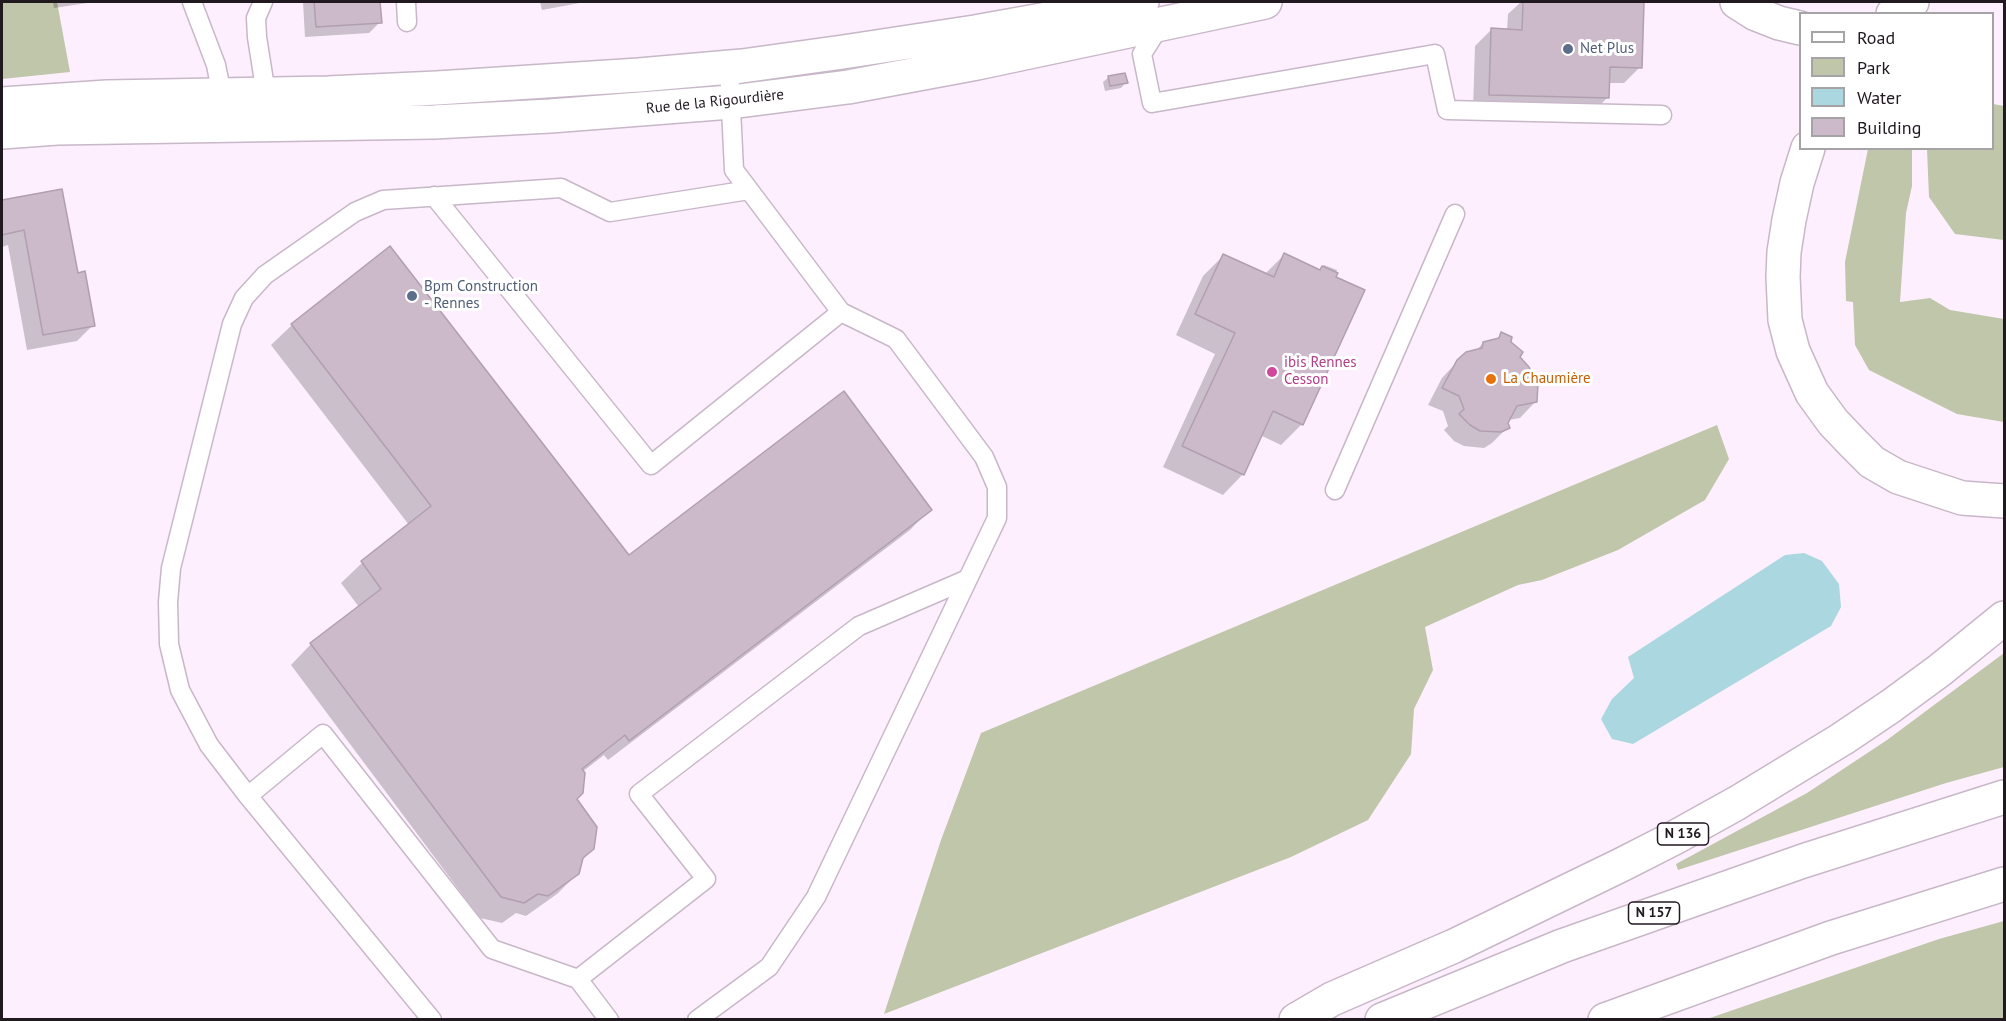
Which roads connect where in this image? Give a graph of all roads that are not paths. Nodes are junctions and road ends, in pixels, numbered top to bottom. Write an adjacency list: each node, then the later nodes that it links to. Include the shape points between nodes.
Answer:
1 (192, 2): 17 (lane, via 216,65)
2 (263, 2): 14 (lane, via 256,18)
3 (406, 2): 9 (lane)
4 (1265, 2): 7 (main road, Rue de la Rigourdière)
5 (1737, 2): 10 (main road, via 1756,14)
6 (1912, 2): 8 (main road)
7 (1152, 12): 11 (main road, Rue de la Rigourdière); 12 (lane); 13 (main road, Rue de la Rigourdière, via 964,33)
8 (1896, 12)
9 (407, 22)
10 (1799, 28)
11 (1108, 35): 12 (lane); 16 (main road, Rue de la Rigourdière, via 848,87)
12 (1142, 54): 19 (lane, via 1152,103 1435,54 1447,110)
13 (729, 67): 14 (main road, Rue de la Rigourdière, via 437,88); 16 (lane)
14 (266, 94): 17 (main road, Rue de la Rigourdière)
15 (107, 97): 17 (main road, Rue de la Rigourdière); 18 (main road, Rue de la Rigourdière); 20 (lane, Rue de la Rigourdière, via 58,113)
16 (731, 102): 21 (main road, Rue de la Rigourdière, via 434,122); 24 (lane, via 734,170)
17 (219, 103): 21 (lane, Rue de la Rigourdière)
18 (2, 104)
19 (1662, 115)
20 (2, 118)
21 (157, 126): 22 (main road, Rue de la Rigourdière)
22 (2, 132)
23 (1807, 150): 29 (main road, via 1797,183 1783,277 1785,320 1793,351 1812,393 1833,422 1872,462 1898,477 1962,498)
24 (749, 190): 25 (lane, via 610,212 561,188); 27 (lane)
25 (434, 196): 27 (lane, via 651,465); 32 (lane, via 383,200 355,212 265,275 244,298 232,324 171,568 169,644 180,690 194,717 209,745)
26 (1455, 214): 28 (lane)
27 (841, 312): 30 (lane, via 896,339 984,457 997,487 997,518)
28 (1335, 490)
29 (2004, 501)
30 (968, 579): 35 (lane, via 860,626 639,794 706,879); 38 (lane, via 816,897 769,967)
31 (2004, 618): 39 (main road, N 136, via 1881,713 1737,803 1621,865 1454,946 1332,999)
32 (248, 796): 35 (lane, via 323,734 492,949); 36 (lane)
33 (2004, 797): 40 (main road, N 157, via 1803,861 1584,938)
34 (2004, 884): 41 (main road, via 1831,938)
35 (578, 979): 37 (lane)
36 (432, 1020)
37 (609, 1020)
38 (697, 1020)
39 (1296, 1020)
40 (1382, 1020)
41 (1605, 1020)

